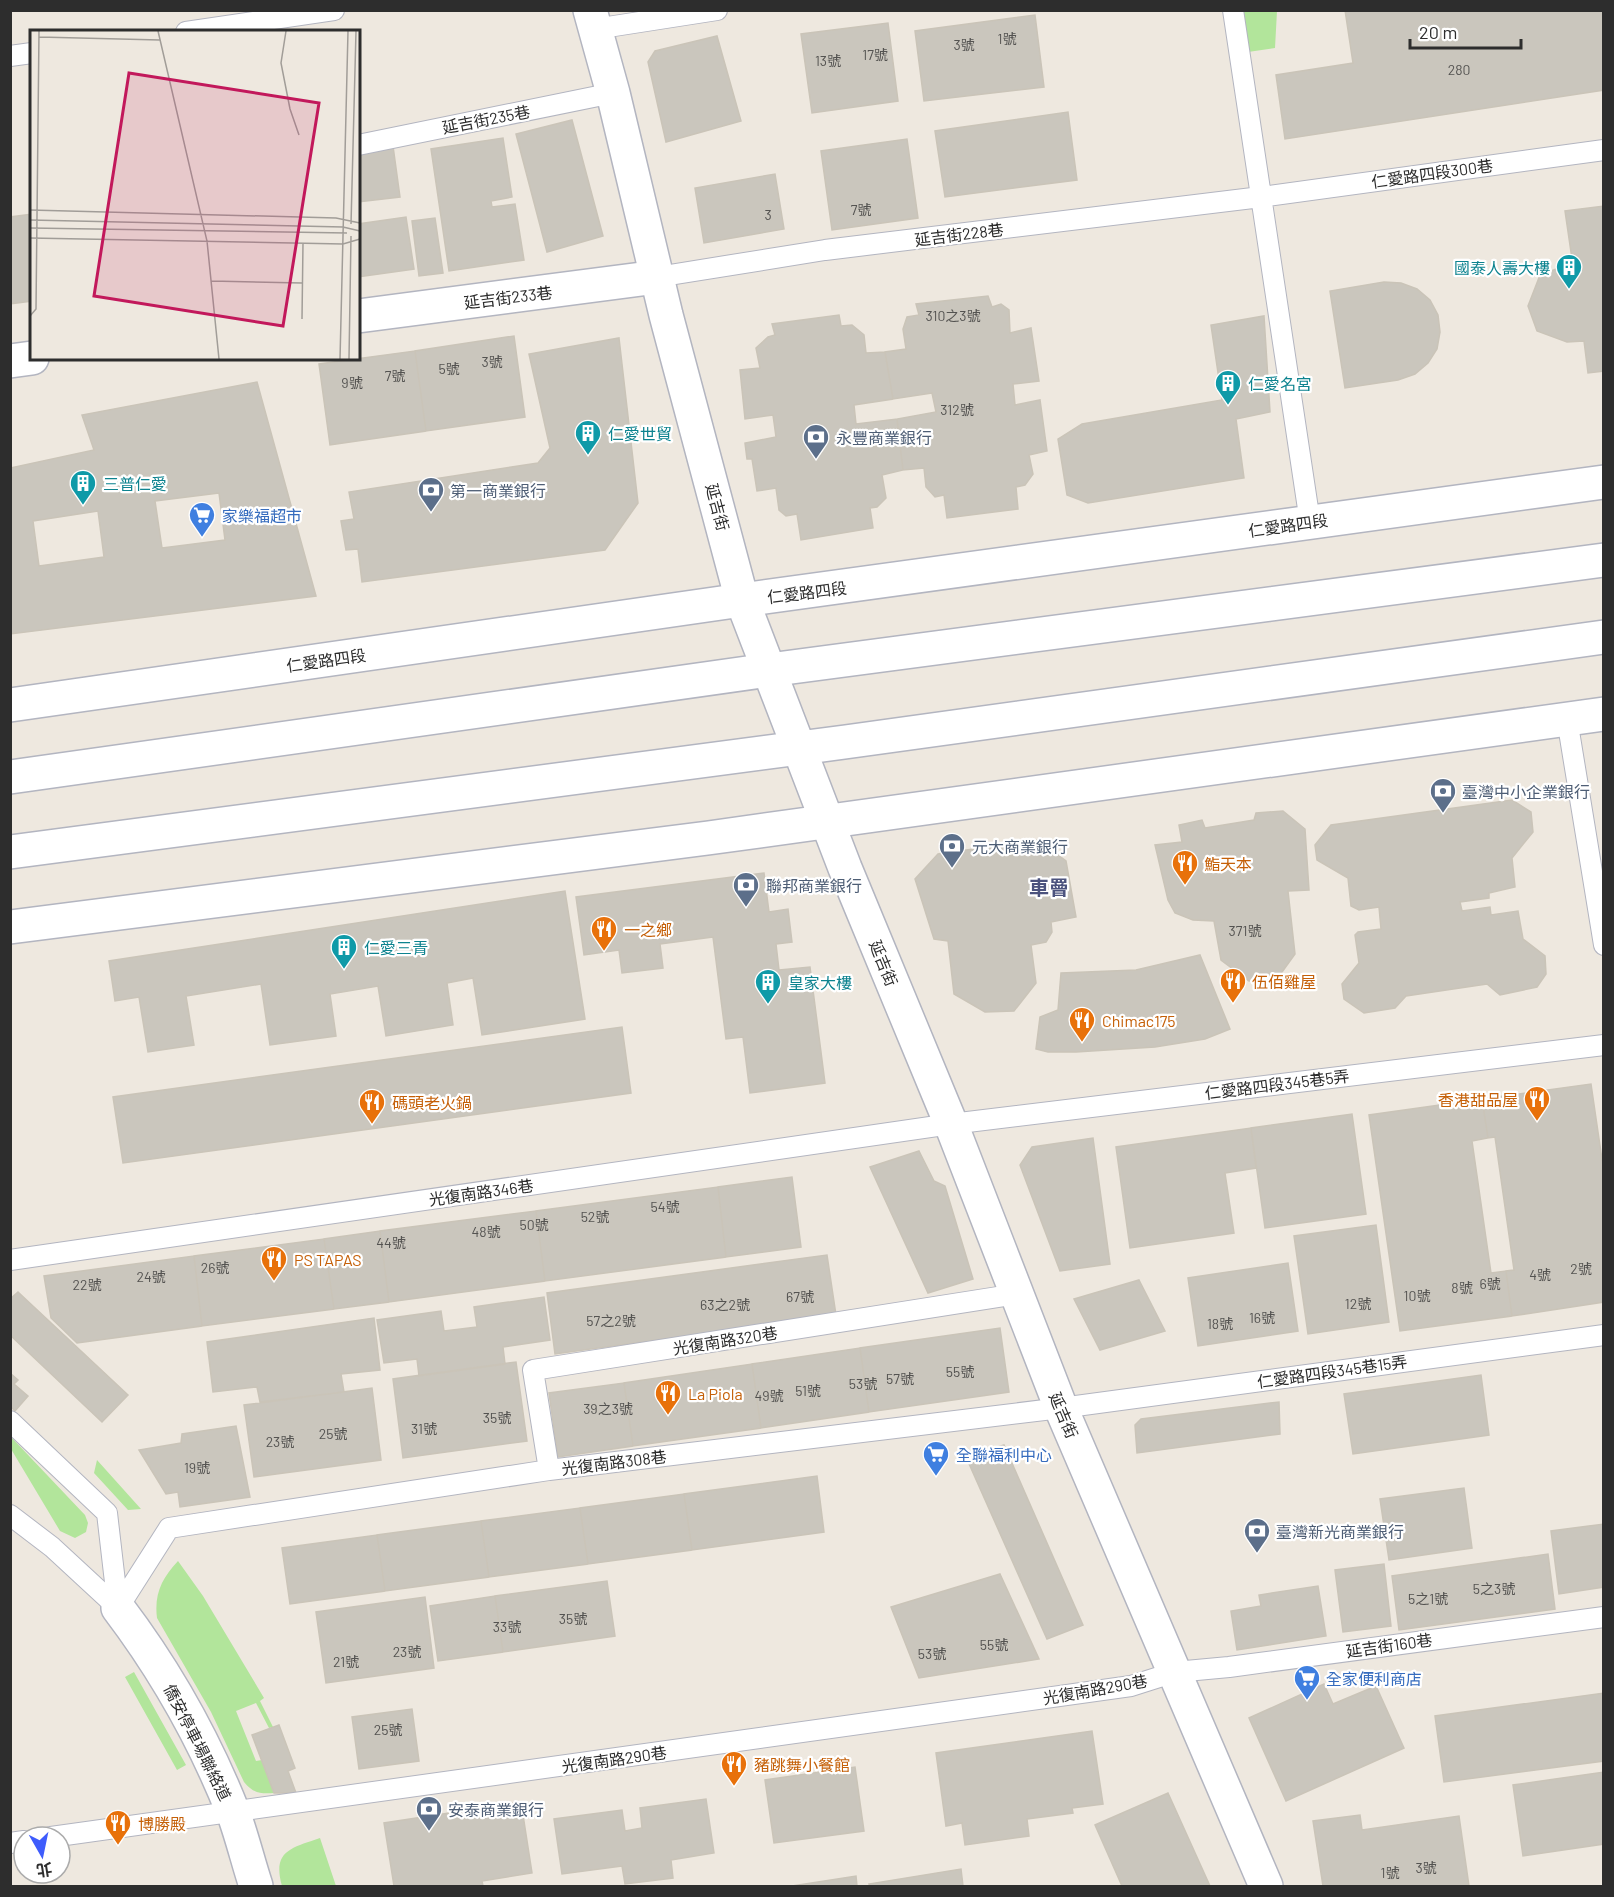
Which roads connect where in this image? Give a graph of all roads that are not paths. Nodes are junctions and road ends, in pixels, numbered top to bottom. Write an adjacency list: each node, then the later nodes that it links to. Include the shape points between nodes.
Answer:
1 (334, 10): 5 (lane)
2 (717, 10): 4 (lane)
3 (1233, 10): 11 (lane)
4 (592, 20): 8 (main road, 延吉街)
5 (199, 30)
6 (30, 53): 7 (lane)
7 (10, 56)
8 (613, 93): 9 (lane, 延吉街235巷); 12 (main road, 延吉街)
9 (360, 145)
10 (1604, 150): 11 (lane, 仁愛路四段300巷)
11 (1261, 197): 12 (lane, 延吉街228巷, via 825,250); 17 (lane)
12 (657, 277): 13 (main road, 延吉街233巷); 19 (main road, 延吉街)
13 (360, 316)
14 (30, 358): 15 (main road)
15 (10, 361)
16 (1604, 482): 17 (main road, 仁愛路四段)
17 (1310, 522): 19 (main road, 仁愛路四段)
18 (1604, 560): 21 (main road)
19 (742, 600): 21 (main road, 延吉街); 22 (main road, 仁愛路四段)
20 (1604, 637): 25 (main road)
21 (769, 670): 25 (main road, 延吉街); 26 (main road)
22 (10, 705)
23 (1604, 714): 24 (main road)
24 (1567, 719): 27 (main road); 30 (lane)
25 (799, 748): 27 (main road, 延吉街); 28 (main road)
26 (10, 777)
27 (827, 821): 29 (main road); 32 (main road, 延吉街)
28 (10, 852)
29 (10, 927)
30 (1604, 945)
31 (1604, 1045): 32 (lane, 仁愛路四段345巷5弄)
32 (951, 1124): 33 (lane, 光復南路346巷); 34 (main road, 延吉街)
33 (10, 1260)
34 (1017, 1294): 36 (main road, 延吉街); 38 (lane, 光復南路320巷, via 533,1370)
35 (1604, 1335): 36 (lane, 仁愛路四段345巷15弄)
36 (1061, 1408): 38 (lane, 光復南路308巷); 42 (main road, 延吉街)
37 (10, 1421): 40 (lane, via 107,1513)
38 (549, 1470): 40 (lane, 光復南路308巷, via 169,1528)
39 (10, 1515): 40 (lane, 僑安停車場聯絡道, via 52,1547)
40 (118, 1608): 43 (main road, 僑安停車場聯絡道, via 148,1648 190,1719)
41 (1604, 1617): 42 (lane, 延吉街160巷)
42 (1175, 1672): 43 (lane, 光復南路290巷, via 1131,1686); 46 (main road, 延吉街)
43 (233, 1812): 44 (lane, 光復南路290巷); 45 (main road, 僑安停車場聯絡道)
44 (72, 1834)
45 (256, 1887)
46 (1266, 1887)

